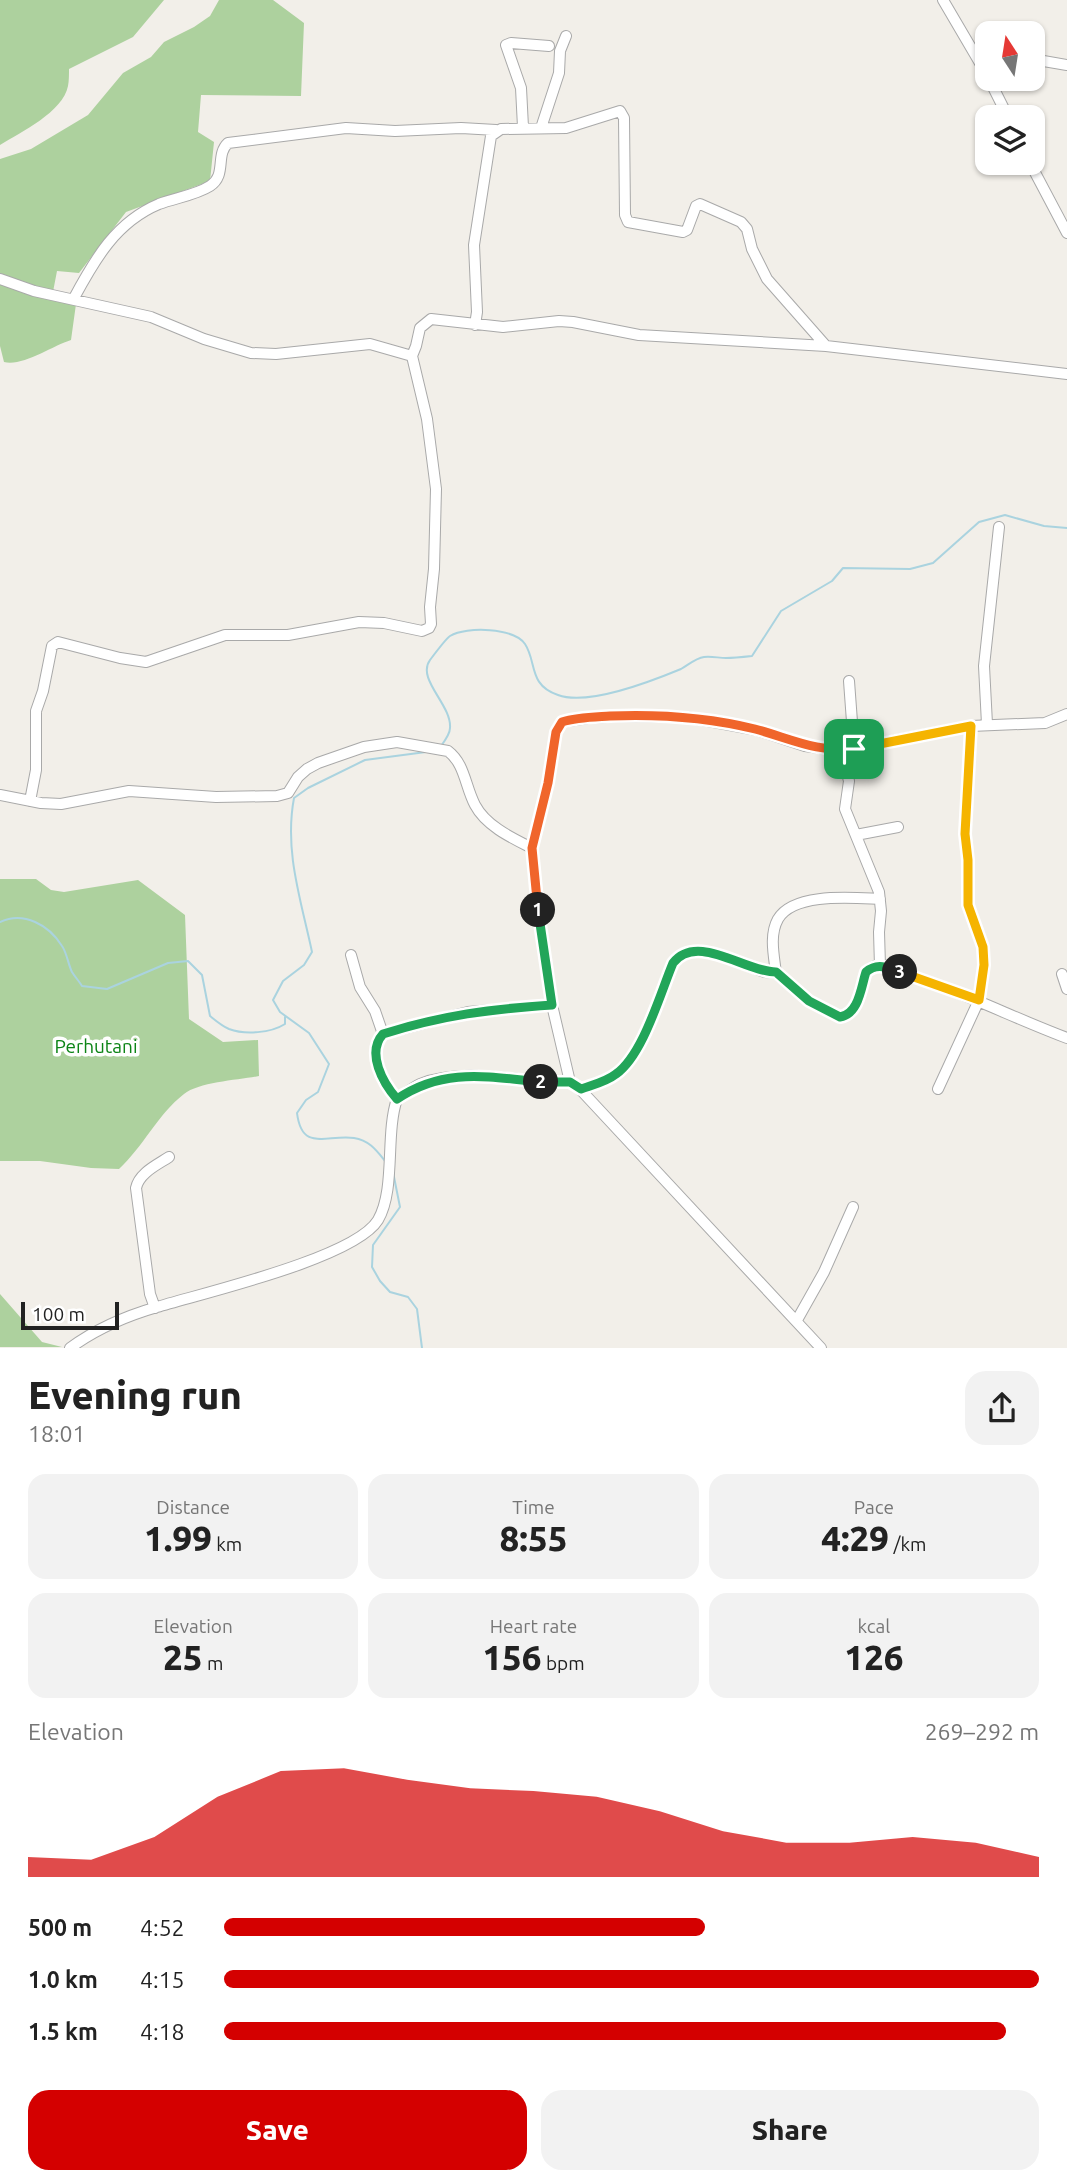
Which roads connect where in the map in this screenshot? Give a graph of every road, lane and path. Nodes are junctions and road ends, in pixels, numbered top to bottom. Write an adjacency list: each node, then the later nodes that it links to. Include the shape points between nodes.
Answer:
1 (943, 0): 3 (street)
2 (566, 36): 8 (street)
3 (975, 45)
4 (549, 46): 7 (street, via 506,45 521,88)
5 (1045, 62): 6 (street)
6 (1067, 65)
7 (523, 127): 8 (street); 9 (street)
8 (541, 128): 15 (street, via 566,128 616,111 623,113 628,222 683,232 700,204 741,222 766,279)
9 (496, 130): 13 (street, via 346,128 228,143 222,151 218,179 126,224 110,239); 14 (street, via 491,136 474,245)
10 (1036, 175): 11 (street)
11 (1067, 233)
12 (0, 279): 13 (street)
13 (74, 298): 16 (street, via 151,317 251,353 370,344)
14 (475, 325): 15 (street, via 559,321 651,336); 16 (street, via 439,318 426,321)
15 (826, 346): 17 (street)
16 (412, 356): 26 (street, via 435,477 429,628 422,631 359,622 288,635 225,635 146,662 58,642 52,646 36,711 36,770)
17 (1067, 374)
18 (999, 527): 21 (street, via 984,666)
19 (849, 681): 23 (street)
20 (1067, 714): 21 (street, via 1045,723)
21 (987, 724): 22 (street)
22 (971, 726): 23 (street); 36 (street, via 965,834 968,905 983,947)
23 (854, 749): 24 (street)
24 (841, 751): 28 (street, via 849,781 845,809); 29 (street, via 686,717 567,720 556,732)
25 (0, 795): 26 (street)
26 (30, 801): 29 (street, via 75,803 129,791 277,796 288,793 298,777 318,763 397,742 448,751 460,763 483,817)
27 (898, 827): 28 (street)
28 (856, 835): 30 (street)
29 (532, 848): 37 (street)
30 (880, 899): 32 (street); 33 (street, via 803,902 785,912 774,934)
31 (351, 955): 38 (street, via 360,987)
32 (880, 966): 33 (street, via 866,972 855,1009 846,1016 817,1006); 36 (street)
33 (776, 972): 41 (street, via 705,951 679,956 631,1060 614,1076)
34 (1062, 974): 35 (street)
35 (1067, 989)
36 (979, 1000): 39 (street, via 1031,1025); 42 (street)
37 (552, 1005): 38 (street, via 468,1012); 40 (street)
38 (383, 1034): 43 (street, via 377,1045 378,1064)
39 (1067, 1035)
40 (570, 1082): 41 (street); 43 (street, via 450,1078 419,1084)
41 (581, 1089): 47 (street)
42 (938, 1089)
43 (397, 1099): 46 (street, via 379,1218 362,1237 288,1268)
44 (169, 1157): 46 (street, via 143,1176 136,1188)
45 (853, 1207): 47 (street)
46 (155, 1308): 48 (street, via 106,1326)
47 (797, 1320): 49 (street)
48 (70, 1348)
49 (821, 1348)

